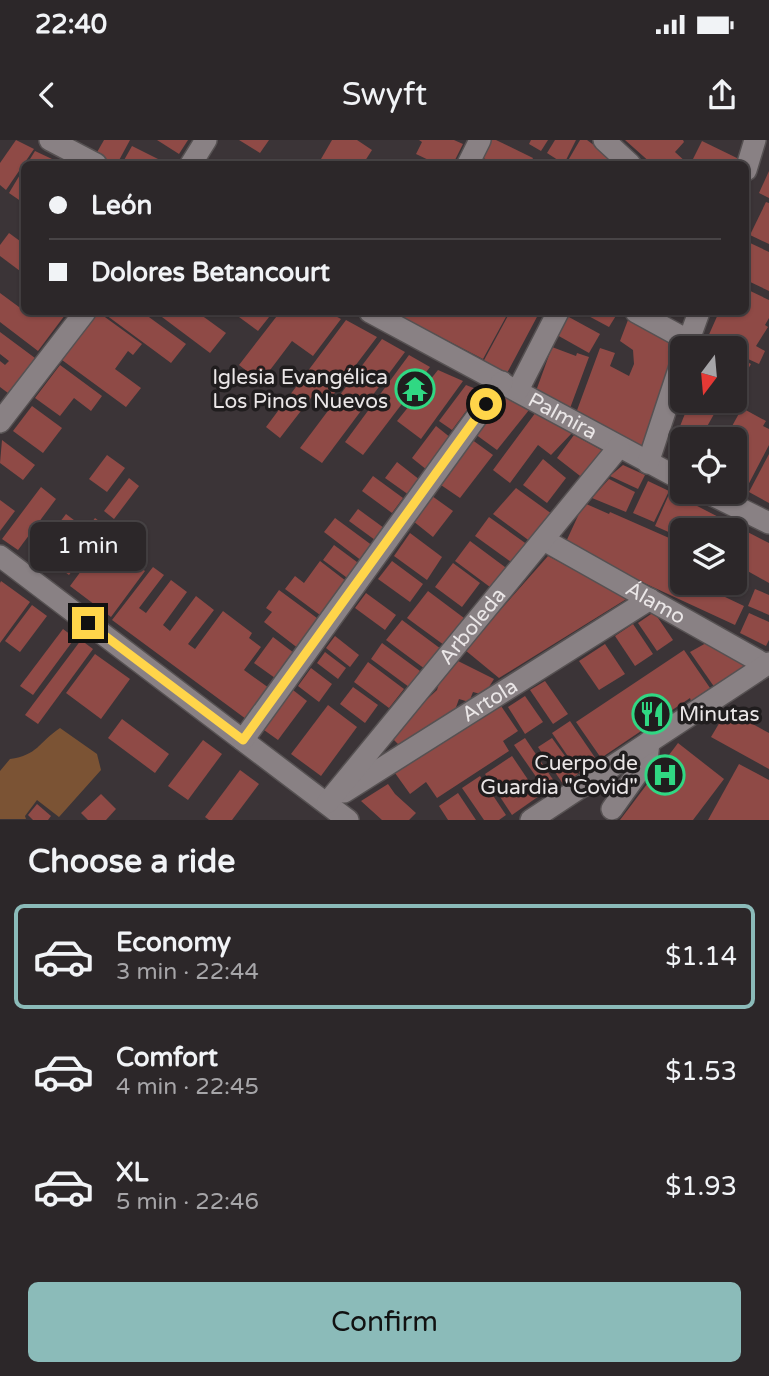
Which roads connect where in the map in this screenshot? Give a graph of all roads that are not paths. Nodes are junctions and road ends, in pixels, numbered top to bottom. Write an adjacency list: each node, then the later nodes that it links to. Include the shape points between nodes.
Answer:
1 (50, 140): 6 (street)
2 (206, 140): 7 (street)
3 (480, 140): 8 (street)
4 (604, 140): 9 (street)
5 (755, 140): 10 (street)
6 (90, 161)
7 (193, 161)
8 (469, 161)
9 (627, 161)
10 (749, 161)
11 (83, 315): 20 (street)
12 (556, 315): 18 (street)
13 (640, 315): 17 (street)
14 (698, 315): 16 (street)
15 (392, 317): 18 (street, Palmira)
16 (691, 336)
17 (670, 338)
18 (510, 386): 21 (street, Palmira); 30 (street)
19 (670, 398): 22 (street)
20 (0, 422)
21 (619, 447): 22 (street, Palmira); 26 (street, Arboleda)
22 (648, 463): 23 (street, Palmira)
23 (670, 474)
24 (730, 504): 25 (street)
25 (769, 523)
26 (544, 540): 28 (street, Álamo); 33 (street, Arboleda)
27 (0, 556): 30 (street)
28 (650, 599): 29 (street, Álamo); 33 (street, Artola)
29 (767, 664): 31 (street)
30 (243, 740): 33 (street)
31 (649, 742): 32 (street); 34 (street, via 647,760)
32 (607, 769): 34 (street); 36 (street)
33 (327, 803): 35 (street)
34 (607, 814)
35 (348, 820)
36 (531, 820)

